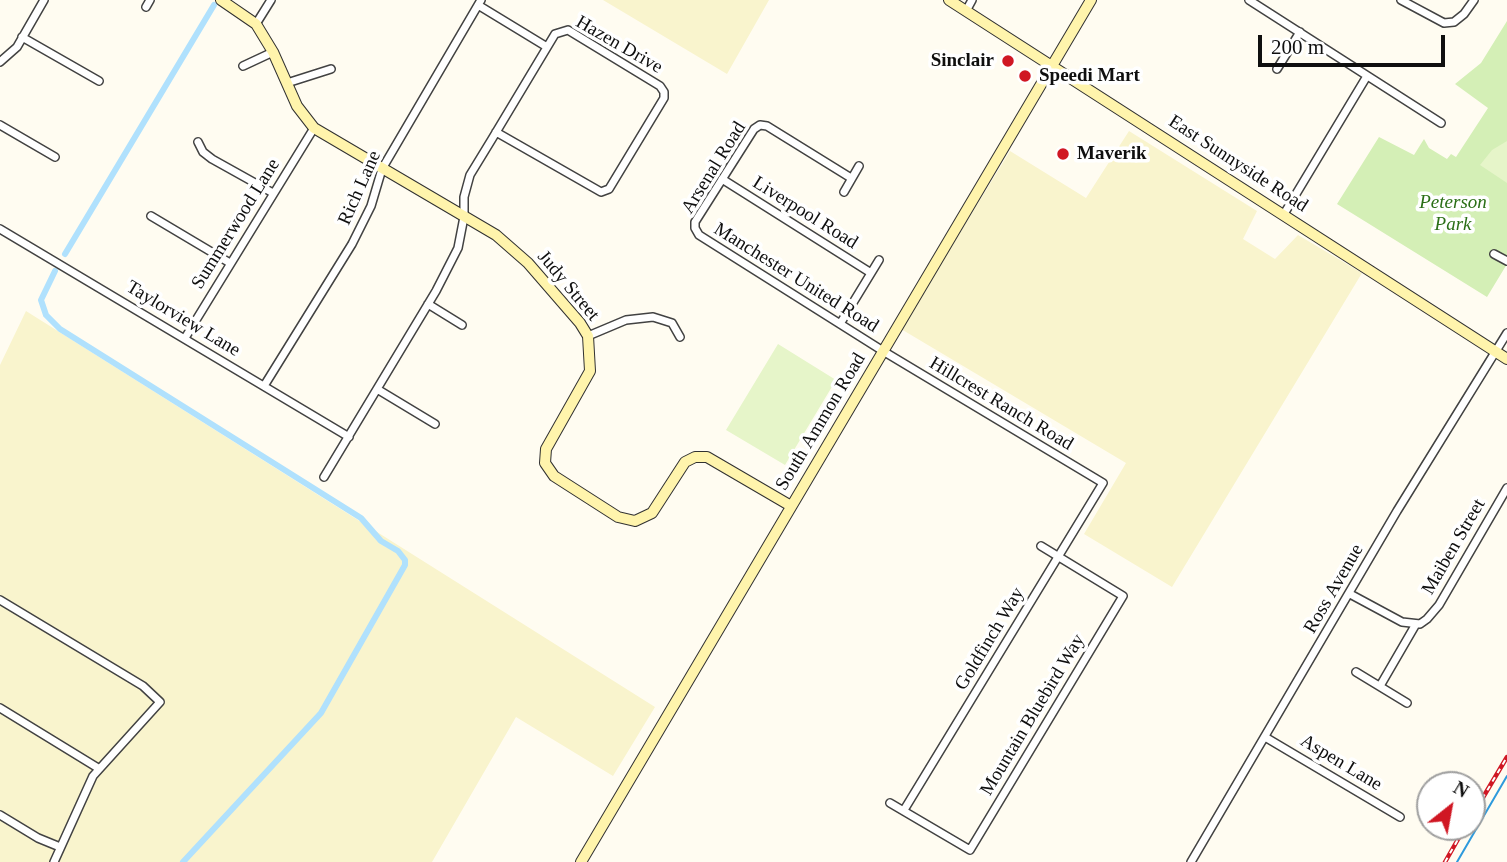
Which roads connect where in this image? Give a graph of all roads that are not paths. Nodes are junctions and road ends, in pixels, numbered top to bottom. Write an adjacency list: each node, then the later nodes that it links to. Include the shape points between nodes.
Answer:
1 (44, 0): 14 (street)
2 (221, 0): 12 (street, Judy Street)
3 (271, 0): 12 (street)
4 (949, 0): 11 (street, East Sunnyside Road)
5 (972, 0): 11 (street)
6 (1091, 0): 18 (street, South Ammon Road)
7 (1249, 0): 13 (street)
8 (1401, 0): 9 (street, via 1437,22 1454,22)
9 (1474, 0)
10 (479, 2): 15 (street); 32 (street, Rich Lane)
11 (966, 11): 18 (street, East Sunnyside Road)
12 (256, 24): 16 (street, Judy Street)
13 (1300, 33): 21 (street); 22 (street)
14 (22, 37): 17 (street, via 12,54); 23 (street)
15 (547, 47): 28 (street); 28 (street, Hazen Drive, via 555,34 568,30 660,86 664,98 609,188 601,192)
16 (273, 52): 19 (street); 24 (street, Judy Street)
17 (0, 62)
18 (1052, 64): 37 (street, East Sunnyside Road); 54 (street, South Ammon Road)
19 (243, 66)
20 (331, 69): 24 (street)
21 (1277, 69)
22 (1367, 76): 25 (street); 37 (street)
23 (99, 81)
24 (287, 83): 27 (street, Judy Street)
25 (1441, 123)
26 (0, 125): 30 (street)
27 (314, 128): 32 (street, Judy Street); 36 (street, Summerwood Lane)
28 (496, 132): 39 (street, via 470,176)
29 (198, 142): 36 (street, via 212,159)
30 (55, 156)
31 (859, 166): 33 (street)
32 (382, 169): 39 (street, Judy Street); 57 (street, Rich Lane, via 371,206 352,244)
33 (852, 178): 34 (street, Arsenal Road, via 760,125); 35 (street)
34 (722, 179): 40 (street, Arsenal Road); 46 (street, Liverpool Road)
35 (844, 192)
36 (272, 193): 45 (street, Summerwood Lane)
37 (1284, 214): 55 (street, East Sunnyside Road)
38 (151, 216): 45 (street)
39 (464, 217): 47 (street, via 458,248); 51 (street, Judy Street, via 496,235 528,263)
40 (695, 228): 48 (street, Manchester United Road)
41 (0, 229): 53 (street, Taylorview Lane)
42 (1494, 254): 44 (street)
43 (879, 260): 46 (street)
44 (1507, 261)
45 (230, 263): 53 (street, Summerwood Lane)
46 (871, 273): 48 (street)
47 (428, 304): 49 (street); 58 (street)
48 (840, 324): 54 (street, Manchester United Road)
49 (462, 325)
50 (1507, 333): 55 (street, Ross Avenue)
51 (588, 336): 52 (street, via 626,320 653,317 672,323); 64 (street, Judy Street, via 590,371 546,449 545,463 554,476 618,517 635,521 652,513 685,462 707,457)
52 (680, 337)
53 (185, 338): 57 (street, Taylorview Lane)
54 (883, 351): 62 (street, Hillcrest Ranch Road); 64 (street, South Ammon Road)
55 (1496, 352): 56 (street, East Sunnyside Road); 67 (street, Ross Avenue)
56 (1507, 359)
57 (264, 386): 60 (street, Taylorview Lane)
58 (377, 389): 59 (street); 60 (street)
59 (435, 424)
60 (349, 437): 61 (street)
61 (324, 478)
62 (1103, 483): 66 (street, Goldfinch Way)
63 (1507, 488): 69 (street, Maiben Street, via 1440,605 1427,620)
64 (791, 506): 82 (street, South Ammon Road)
65 (1041, 546): 66 (street)
66 (1058, 557): 77 (street, Goldfinch Way); 77 (street, Mountain Bluebird Way, via 1123,596 970,850)
67 (1350, 594): 69 (street, via 1402,622); 74 (street, Ross Avenue)
68 (0, 600): 75 (street, via 143,686 160,702)
69 (1416, 624): 71 (street, Maiben Street)
70 (1356, 672): 71 (street)
71 (1380, 686): 72 (street)
72 (1407, 703)
73 (0, 708): 75 (street)
74 (1265, 737): 79 (street, Aspen Lane); 83 (street, Ross Avenue)
75 (98, 768): 80 (street)
76 (890, 803): 77 (street)
77 (904, 810)
78 (0, 815): 80 (street)
79 (1400, 817)
80 (60, 846): 81 (street)
81 (54, 862)
82 (581, 862)
83 (1191, 862)

